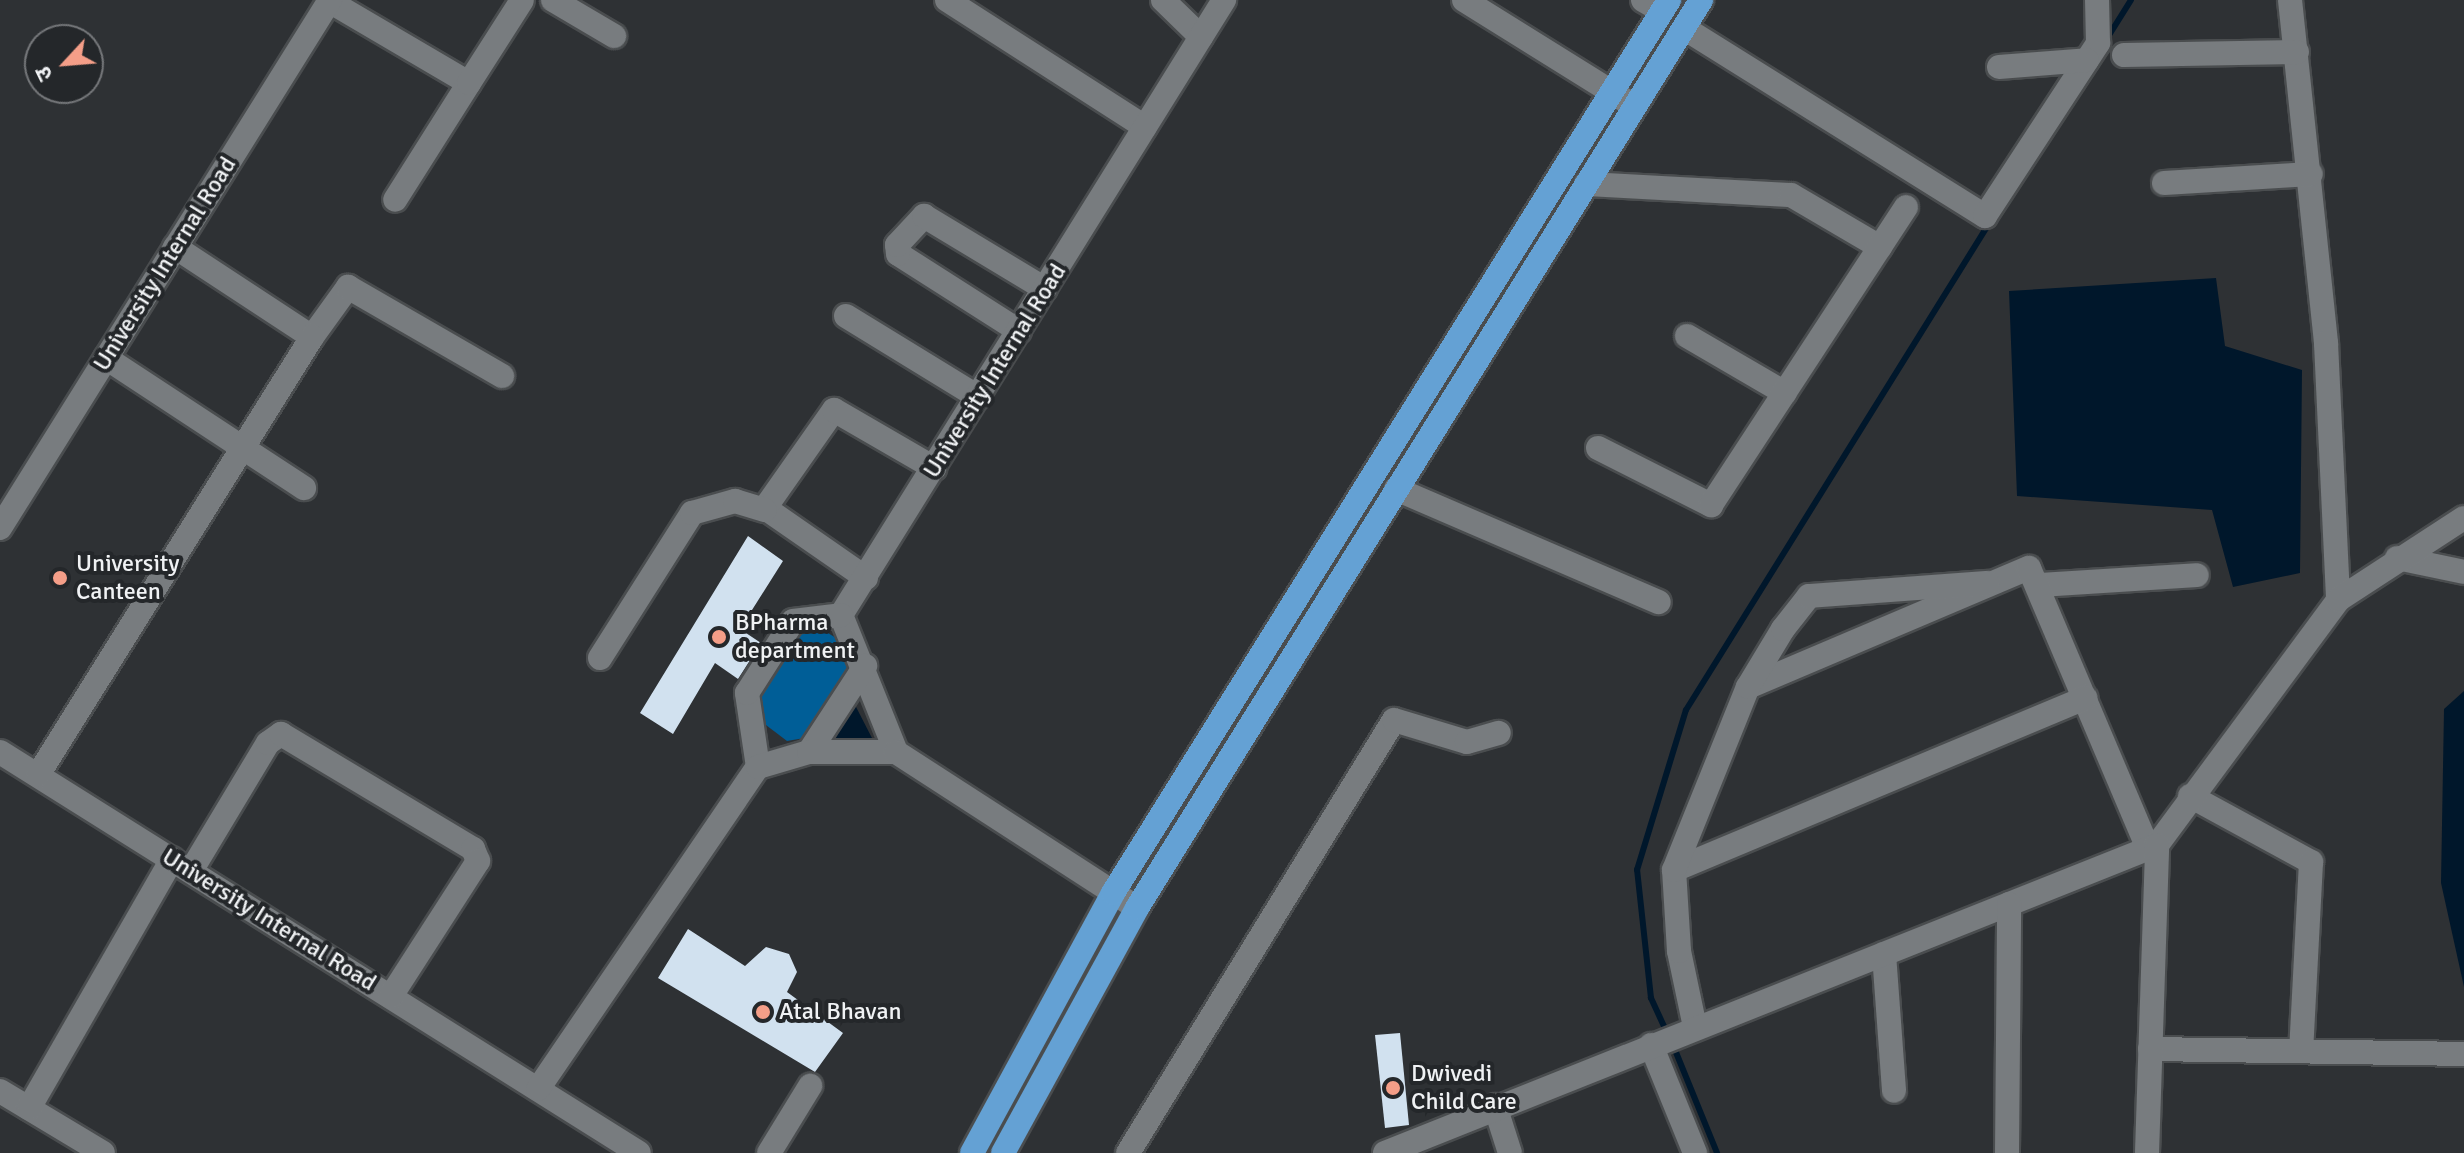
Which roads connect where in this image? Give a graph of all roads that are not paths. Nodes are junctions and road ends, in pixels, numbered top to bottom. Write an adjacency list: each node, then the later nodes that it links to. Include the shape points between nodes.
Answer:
1 (330, 0): 19 (street); 28 (street, University Internal Road)
2 (522, 0): 19 (street)
3 (553, 0): 13 (street)
4 (947, 0): 22 (street)
5 (1163, 0): 14 (street)
6 (1224, 0): 14 (street, University Internal Road)
7 (1464, 0): 20 (street)
8 (1701, 0): 12 (highway)
9 (2097, 0): 17 (street, via 2101,34)
10 (2290, 0): 15 (street)
11 (1658, 4): 20 (highway)
12 (1684, 28): 17 (street, via 1981,216 1993,210); 21 (highway)
13 (614, 36)
14 (1201, 37): 22 (street, University Internal Road)
15 (2297, 52): 16 (street); 23 (street)
16 (2124, 55)
17 (2087, 60): 18 (street)
18 (1999, 67)
19 (469, 83): 26 (street)
20 (1611, 92): 21 (street); 70 (highway)
21 (1634, 106): 25 (highway)
22 (1145, 127): 30 (street, University Internal Road)
23 (2311, 174): 24 (street); 53 (street)
24 (2164, 183)
25 (1586, 184): 29 (street, via 1791,195); 43 (highway)
26 (395, 200)
27 (1906, 207): 29 (street)
28 (175, 247): 34 (street); 35 (street, University Internal Road)
29 (1880, 247): 37 (street)
30 (1045, 289): 32 (street, University Internal Road); 32 (street, via 924,216 897,245 898,254)
31 (846, 316): 38 (street)
32 (1019, 331): 38 (street, University Internal Road)
33 (1687, 336): 37 (street)
34 (312, 337): 36 (street, via 348,287); 40 (street)
35 (106, 358): 40 (street); 46 (street, University Internal Road)
36 (502, 376)
37 (1785, 393): 39 (street, via 1711,505)
38 (978, 397): 41 (street, University Internal Road)
39 (1598, 448)
40 (245, 453): 42 (street); 65 (street)
41 (934, 468): 44 (street, via 834,410); 50 (street, University Internal Road)
42 (304, 488)
43 (1396, 489): 54 (street); 72 (highway)
44 (765, 510): 50 (street); 56 (street, via 735,501 692,513)
45 (2464, 518): 47 (street)
46 (0, 528)
47 (2397, 558): 48 (street); 53 (street)
48 (2464, 572)
49 (2197, 575): 52 (street)
50 (866, 578): 55 (street, University Internal Road)
51 (1988, 583): 52 (street, via 2029,568); 58 (street); 58 (street, via 1809,596)
52 (2040, 585): 59 (street)
53 (2338, 600): 66 (street)
54 (1659, 602)
55 (841, 615): 57 (street); 64 (street, via 793,621 747,693)
56 (600, 658)
57 (865, 666): 62 (street); 63 (street)
58 (1748, 687): 69 (street)
59 (2086, 698): 67 (street); 69 (street)
60 (1499, 733): 90 (street, via 1467,742 1394,720)
61 (0, 752): 65 (street, University Internal Road)
62 (809, 752): 63 (street); 64 (street)
63 (896, 752): 70 (street)
64 (758, 767): 80 (street)
65 (38, 775): 68 (street, University Internal Road)
66 (2190, 796): 67 (street); 77 (street, via 2311,862)
67 (2152, 847): 71 (street); 76 (street)
68 (181, 865): 74 (street, University Internal Road); 74 (street, via 268,743 281,734 473,849 478,861); 84 (street)
69 (1674, 870): 75 (street, via 1679,951)
70 (1113, 893): 72 (street); 88 (highway)
71 (2009, 904): 73 (street); 94 (street)
72 (1137, 908): 89 (highway)
73 (1884, 954): 75 (street); 82 (street)
74 (391, 996): 80 (street, University Internal Road)
75 (1671, 1037): 83 (street); 93 (street)
76 (2150, 1049): 77 (street); 95 (street)
77 (2301, 1051): 78 (street)
78 (2464, 1054)
79 (810, 1086): 87 (street)
80 (538, 1089): 86 (street, University Internal Road)
81 (0, 1091): 84 (street)
82 (1894, 1091)
83 (1495, 1106): 91 (street); 92 (street)
84 (29, 1108): 85 (street)
85 (103, 1153)
86 (639, 1153)
87 (769, 1153)
88 (972, 1153)
89 (1003, 1153)
90 (1128, 1153)
91 (1385, 1153)
92 (1510, 1153)
93 (1695, 1153)
94 (2007, 1153)
95 (2147, 1153)

